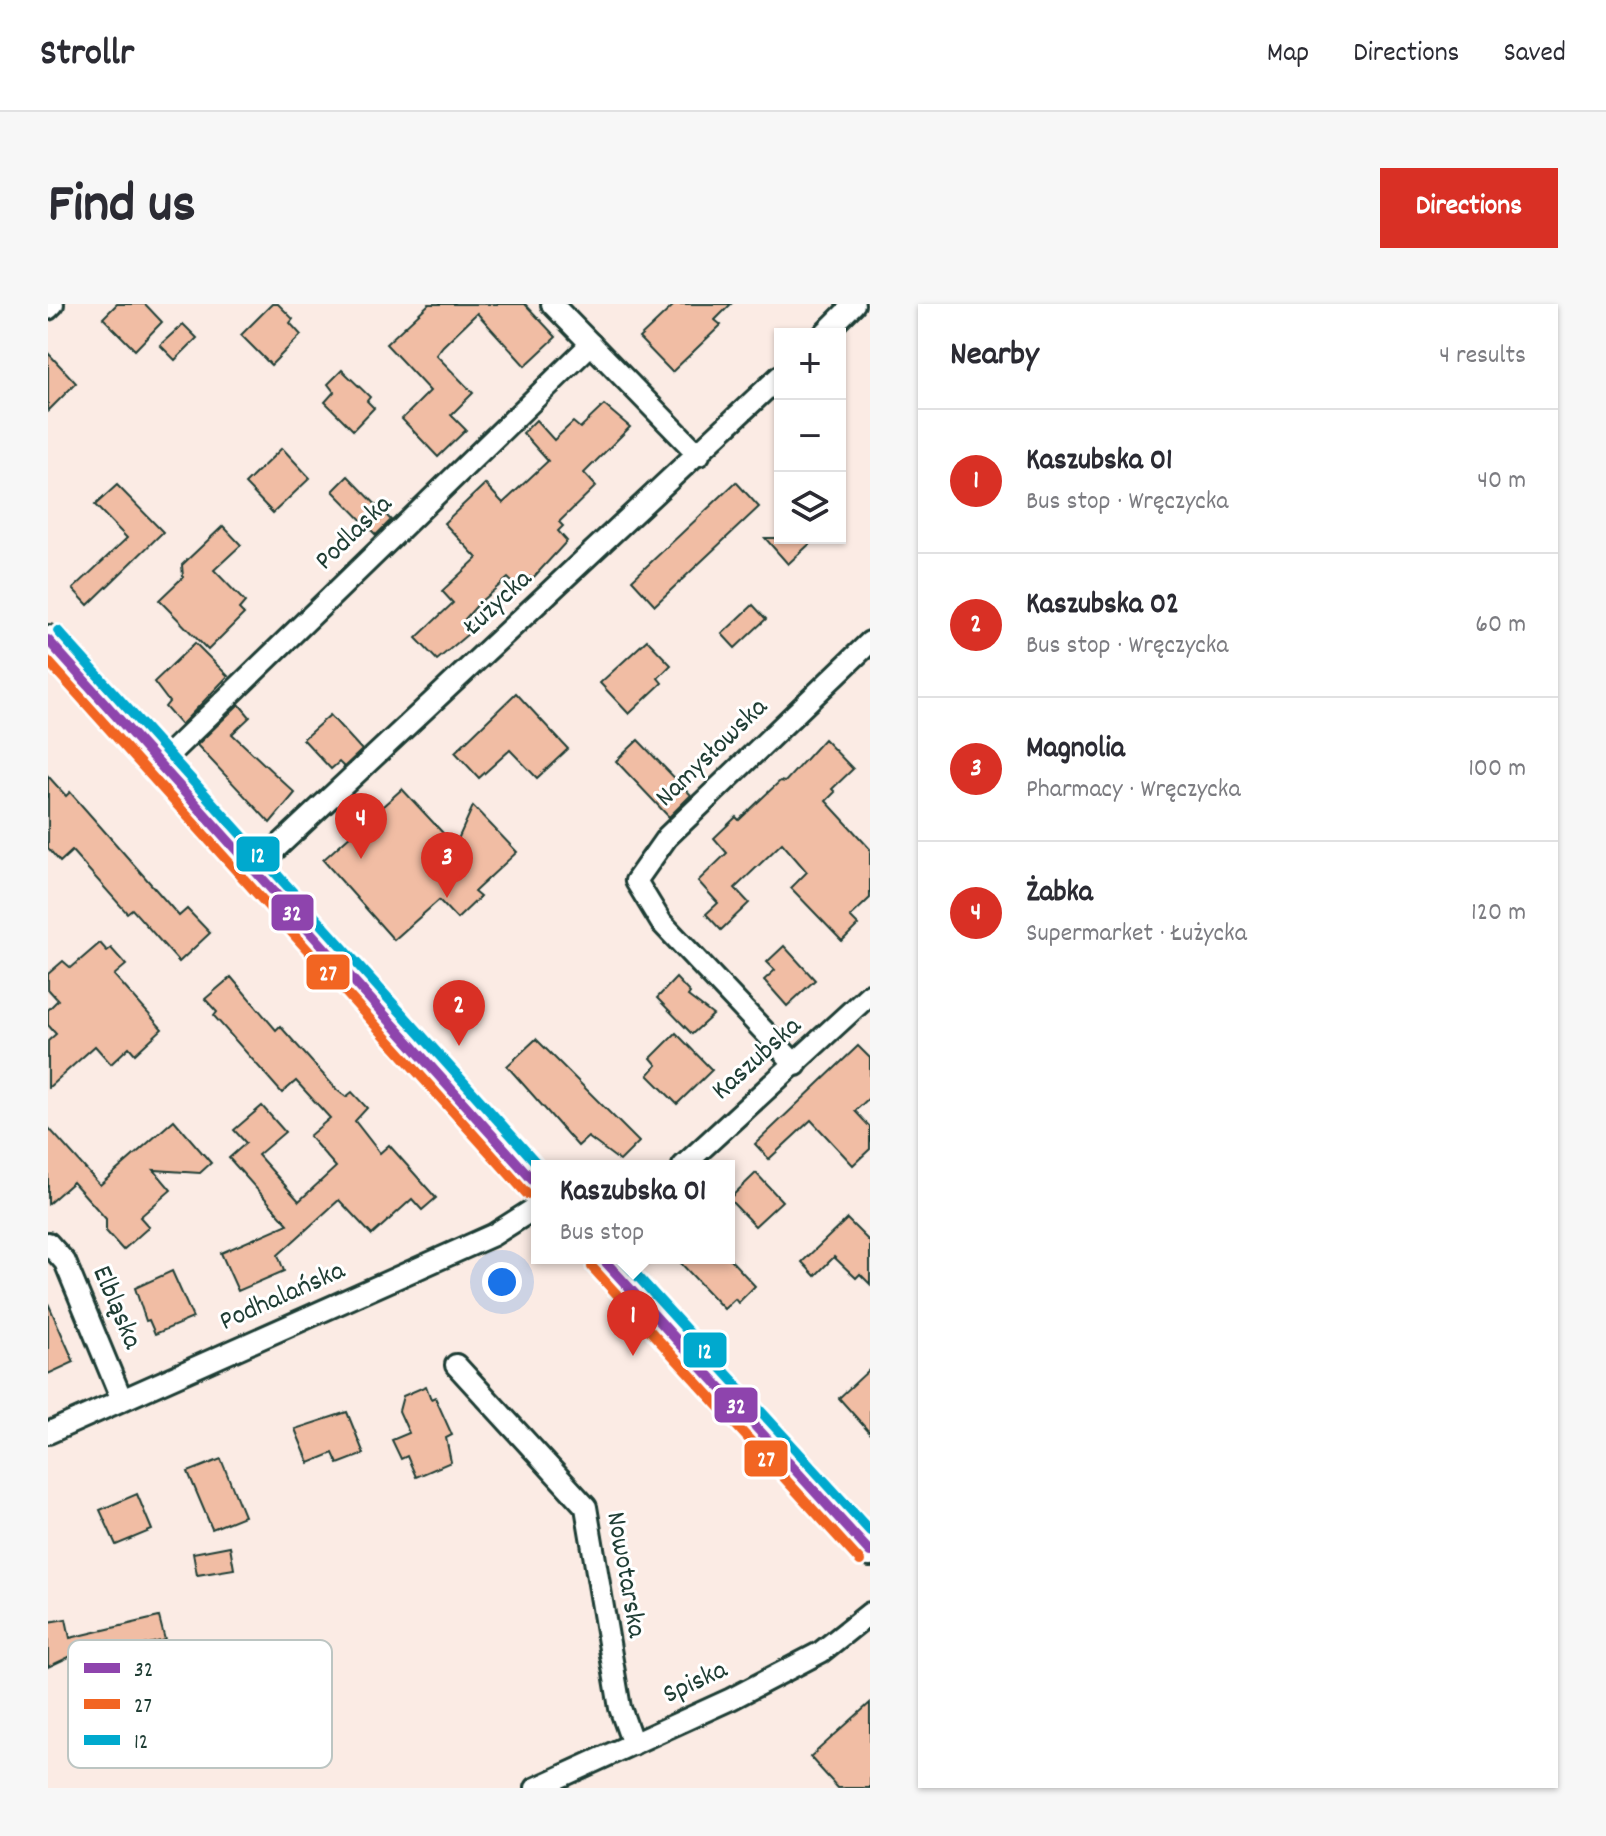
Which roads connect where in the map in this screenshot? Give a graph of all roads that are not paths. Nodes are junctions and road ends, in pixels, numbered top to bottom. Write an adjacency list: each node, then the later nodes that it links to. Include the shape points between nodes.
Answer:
1 (53, 304): 4 (street)
2 (552, 304): 6 (street)
3 (854, 304): 5 (street)
4 (48, 309)
5 (830, 328)
6 (591, 344): 8 (street); 11 (street, Podlaska)
7 (774, 382): 8 (street, Łużycka)
8 (699, 455): 12 (street, Łużycka)
9 (48, 640): 11 (main road)
10 (870, 642): 14 (street, Namysłowska, via 667,837 636,881 661,922)
11 (159, 764): 12 (main road)
12 (253, 870): 16 (main road)
13 (870, 994): 14 (street, Kaszubska)
14 (796, 1065): 15 (street, Kaszubska)
15 (690, 1160)
16 (531, 1178)
17 (531, 1211): 21 (street, Podhalańska, via 493,1235)
18 (48, 1243): 21 (street, Elbląska, via 71,1275)
19 (607, 1264): 23 (main road)
20 (456, 1365): 25 (street, Nowotarska, via 586,1507 620,1708)
21 (122, 1400): 22 (street, Podhalańska)
22 (48, 1433)
23 (870, 1552)
24 (870, 1613): 25 (street, Spiska, via 821,1652)
25 (633, 1744): 26 (street, Spiska)
26 (536, 1788)

